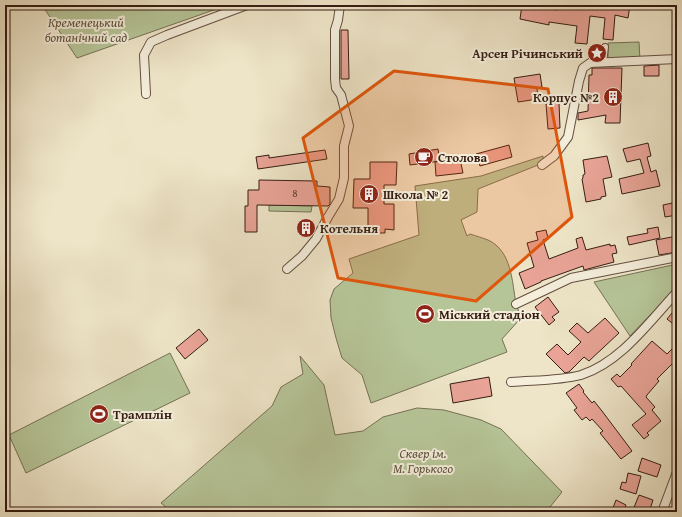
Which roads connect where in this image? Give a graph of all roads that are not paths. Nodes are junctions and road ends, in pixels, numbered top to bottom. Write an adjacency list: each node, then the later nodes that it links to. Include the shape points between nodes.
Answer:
1 (247, 5): 6 (street, via 152,42 144,55)
2 (340, 5): 9 (street, via 335,30 335,79 349,126 344,146 344,178 339,199 316,239)
3 (605, 47): 5 (street)
4 (677, 60): 5 (street)
5 (603, 63): 7 (street, via 590,63 583,68 568,137 554,156)
6 (146, 94)
7 (542, 165)
8 (677, 257): 11 (street, via 571,278)
9 (287, 269)
10 (677, 292): 12 (street, via 622,350 602,365 561,379)
11 (516, 304)
12 (511, 382)
13 (677, 472): 14 (street)
14 (662, 512)

